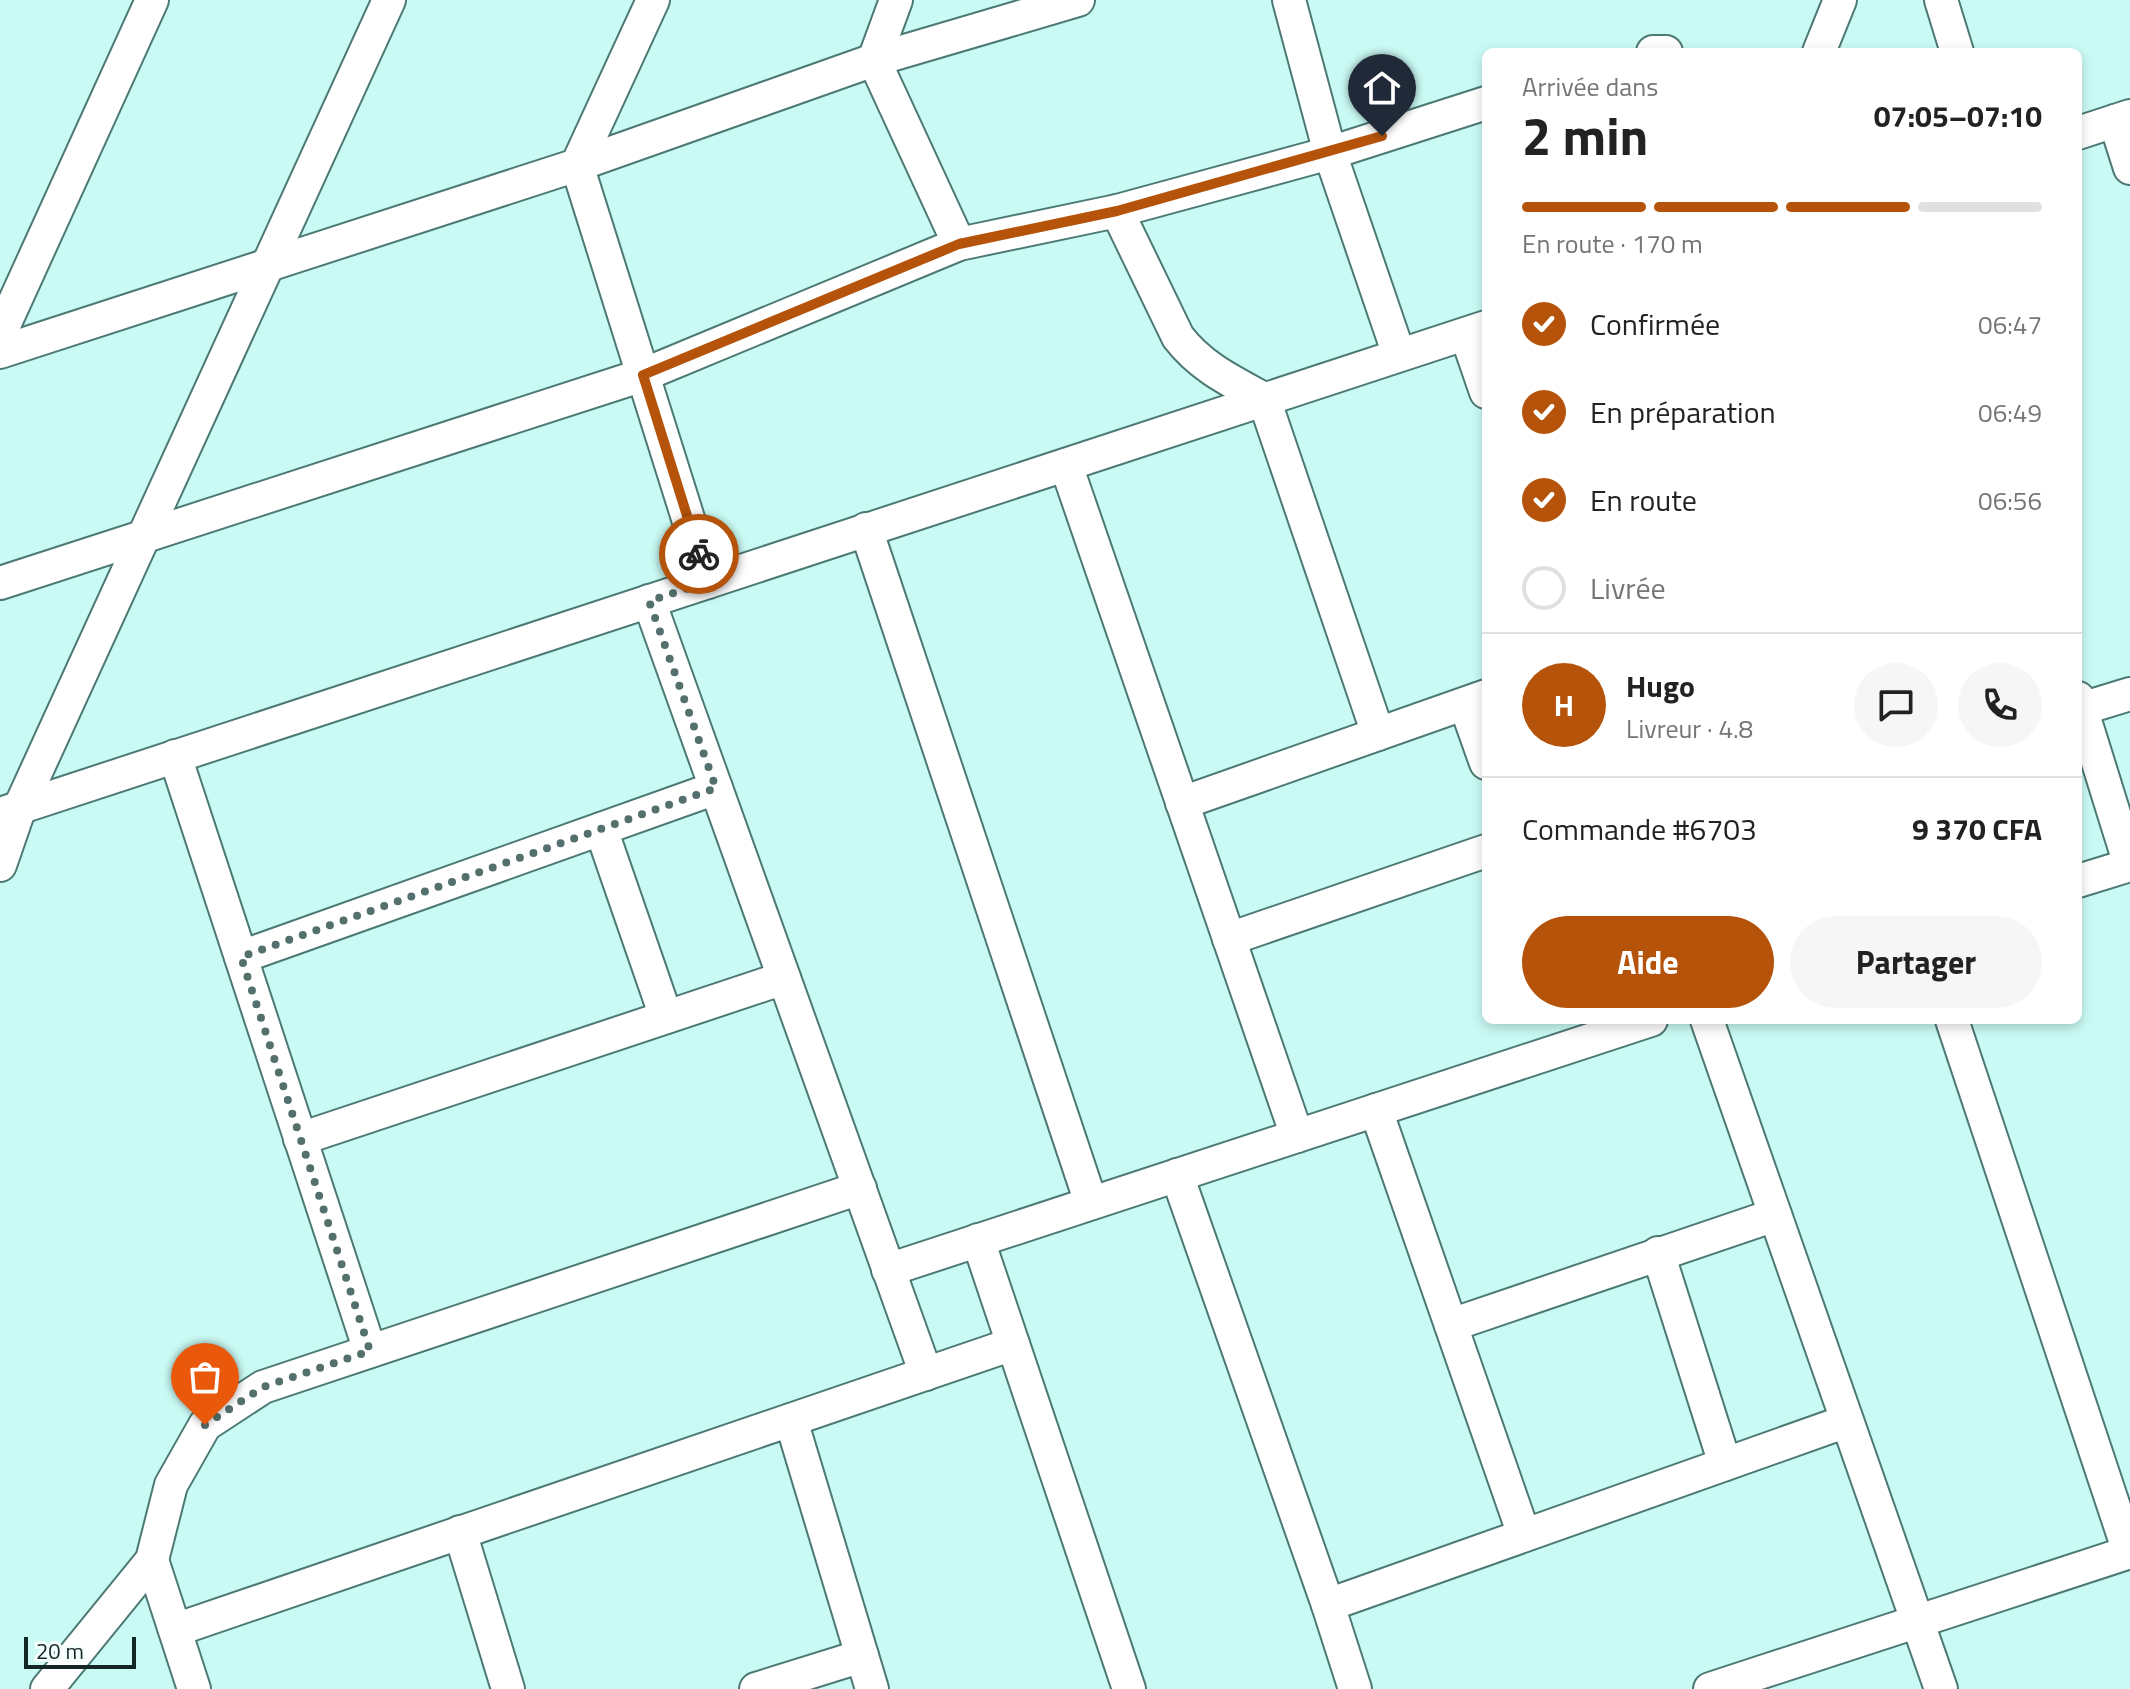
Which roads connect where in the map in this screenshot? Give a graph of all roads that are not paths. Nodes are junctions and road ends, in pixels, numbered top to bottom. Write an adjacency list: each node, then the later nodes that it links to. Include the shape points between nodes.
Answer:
1 (152, 0): 22 (street)
2 (389, 0): 20 (street)
3 (653, 0): 16 (street)
4 (896, 0): 11 (street)
5 (1289, 0): 15 (street)
6 (1840, 0): 9 (street)
7 (1941, 0): 10 (street)
8 (1072, 1): 11 (street)
9 (1821, 48)
10 (1956, 48)
11 (874, 60): 16 (street); 19 (street)
12 (1482, 104): 15 (street)
13 (2123, 118): 14 (street); 17 (street)
14 (2082, 132)
15 (1330, 153): 18 (street); 24 (street)
16 (577, 165): 20 (street); 26 (street)
17 (2130, 168)
18 (1117, 211): 19 (street); 27 (street, via 1178,337 1192,355)
19 (959, 244): 26 (street)
20 (268, 265): 23 (street); 30 (street)
21 (1476, 330): 24 (street); 25 (street)
22 (0, 334)
23 (0, 352)
24 (1399, 355): 27 (street)
25 (1482, 367)
26 (643, 375): 30 (street); 31 (street)
27 (1264, 399): 28 (street); 38 (street)
28 (1066, 465): 29 (street); 42 (street)
29 (866, 529): 31 (street); 61 (street)
30 (144, 537): 32 (street); 43 (street)
31 (708, 582): 33 (street)
32 (0, 583)
33 (649, 601): 40 (street); 41 (street)
34 (2130, 694): 36 (street)
35 (1475, 700): 38 (street); 39 (street)
36 (2082, 704)
37 (2082, 710): 47 (street)
38 (1378, 734): 42 (street)
39 (1482, 740)
40 (175, 756): 43 (street); 50 (street)
41 (716, 788): 44 (street); 51 (street)
42 (1182, 803): 49 (street)
43 (10, 810): 46 (street)
44 (601, 829): 50 (street); 52 (street)
45 (1482, 852): 49 (street)
46 (0, 865)
47 (2130, 865): 48 (street)
48 (2082, 880)
49 (1229, 939): 57 (street)
50 (241, 957): 58 (street)
51 (784, 978): 52 (street); 60 (street)
52 (666, 1017): 58 (street)
53 (1639, 1024): 56 (street)
54 (1708, 1024): 62 (street)
55 (1953, 1024): 75 (street)
56 (1376, 1110): 57 (street); 66 (street)
57 (1297, 1136): 59 (street)
58 (300, 1139): 68 (street)
59 (1177, 1175): 61 (street); 77 (street)
60 (860, 1188): 65 (street); 68 (street)
61 (1091, 1203): 63 (street)
62 (1775, 1215): 64 (street); 71 (street)
63 (978, 1240): 65 (street); 67 (street)
64 (1658, 1253): 66 (street); 72 (street)
65 (888, 1270): 69 (street)
66 (1451, 1325): 74 (street)
67 (1013, 1344): 69 (street); 86 (street)
68 (370, 1351): 76 (street, via 263,1387 205,1425 171,1485)
69 (926, 1374): 70 (street)
70 (791, 1420): 73 (street); 80 (street)
71 (1847, 1421): 72 (street); 78 (street)
72 (1725, 1464): 74 (street)
73 (460, 1532): 79 (street); 83 (street)
74 (1524, 1535): 77 (street)
75 (2130, 1552): 78 (street)
76 (152, 1560): 79 (street); 81 (street)
77 (1328, 1605): 87 (street)
78 (1918, 1621): 88 (street); 89 (street)
79 (175, 1630): 82 (street)
80 (862, 1656): 84 (street); 85 (street)
81 (47, 1689)
82 (194, 1689)
83 (508, 1689)
84 (756, 1689)
85 (872, 1689)
86 (1129, 1689)
87 (1355, 1689)
88 (1710, 1689)
89 (1941, 1689)

